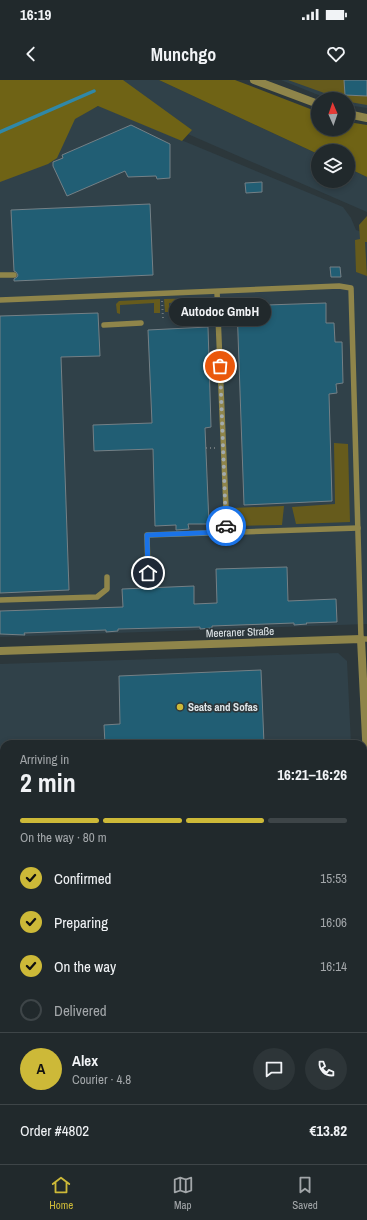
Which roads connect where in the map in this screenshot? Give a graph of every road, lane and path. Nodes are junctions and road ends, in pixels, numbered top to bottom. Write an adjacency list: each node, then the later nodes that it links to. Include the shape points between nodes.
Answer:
1 (254, 80): 2 (street)
2 (311, 101)
3 (355, 115): 4 (street)
4 (367, 118)
5 (0, 275): 6 (lane)
6 (14, 275)
7 (217, 292): 8 (lane); 13 (lane, via 339,286 351,288); 14 (lane)
8 (162, 294): 9 (lane); 10 (path)
9 (0, 300)
10 (163, 318)
11 (141, 323): 12 (lane)
12 (104, 325)
13 (358, 528): 14 (lane); 18 (lane)
14 (227, 532): 15 (lane, via 147,535)
15 (148, 573)
16 (107, 577): 17 (lane, via 107,588 97,597)
17 (0, 600)
18 (364, 639): 19 (street, Meeraner Straße); 20 (street)
19 (0, 651)
20 (367, 740)

